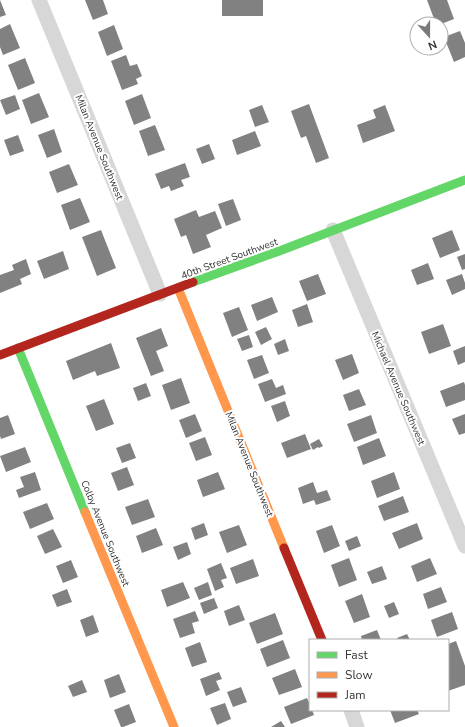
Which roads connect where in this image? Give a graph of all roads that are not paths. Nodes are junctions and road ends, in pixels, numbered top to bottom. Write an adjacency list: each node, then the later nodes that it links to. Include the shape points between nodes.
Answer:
1 (39, 0): 5 (street, Milan Avenue Southwest)
2 (465, 180): 3 (street, 40th Street Southwest)
3 (333, 230): 4 (street, 40th Street Southwest); 8 (street, Michael Avenue Southwest)
4 (178, 288): 5 (street, 40th Street Southwest); 9 (street, Milan Avenue Southwest)
5 (160, 294): 6 (street, 40th Street Southwest)
6 (18, 348): 7 (street, 40th Street Southwest); 11 (street, Colby Avenue Southwest)
7 (0, 355)
8 (465, 546)
9 (322, 639)
10 (350, 711): 12 (street)
11 (174, 727)
12 (358, 727)

